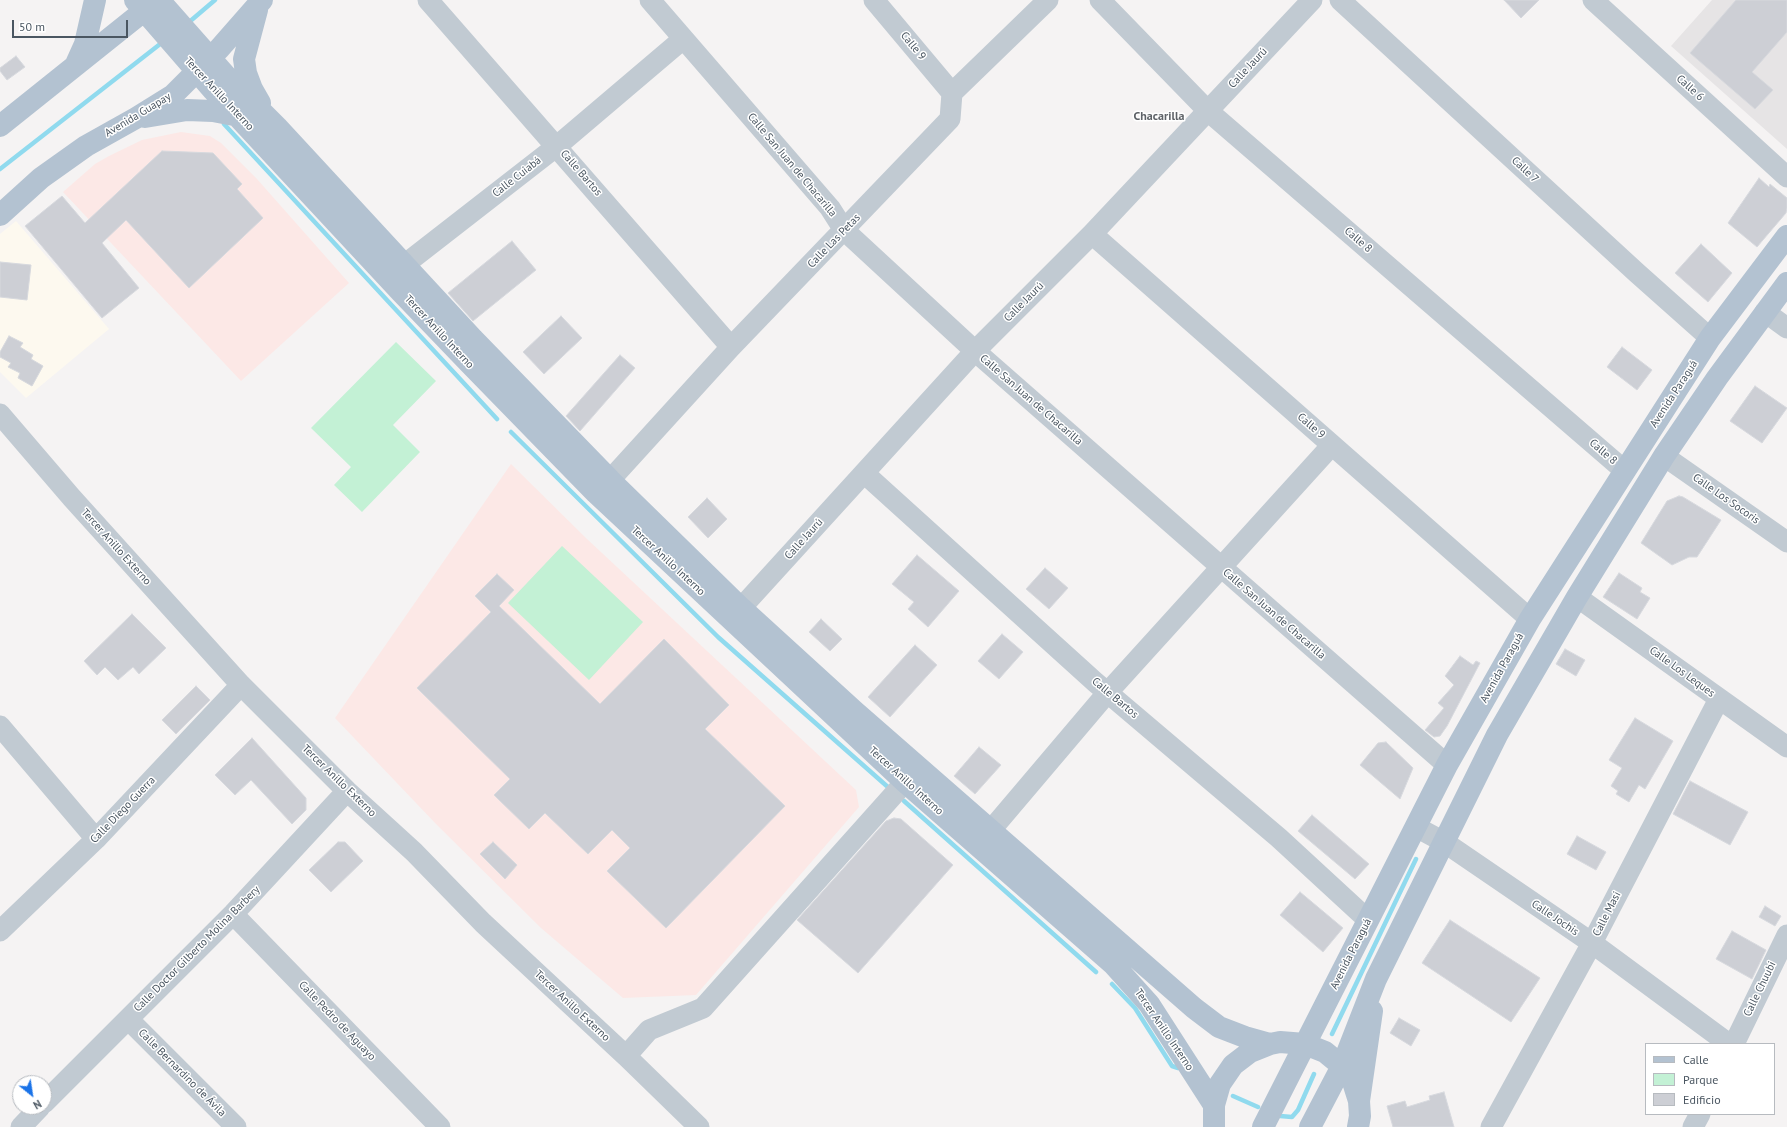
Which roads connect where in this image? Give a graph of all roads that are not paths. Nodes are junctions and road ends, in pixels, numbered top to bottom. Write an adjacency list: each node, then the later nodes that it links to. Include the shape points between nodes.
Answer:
1 (95, 0): 14 (main road, via 85,44)
2 (428, 0): 21 (street, Calle Bartos)
3 (650, 0): 12 (street, Calle San Juan de Chacarilla)
4 (874, 0): 15 (street, Calle 9)
5 (1048, 0): 15 (street)
6 (1100, 0): 16 (street, Calle 8)
7 (1312, 0): 16 (street, Calle Jaurú)
8 (1340, 0): 33 (street, Calle 7)
9 (1593, 0): 23 (street, Calle 6)
10 (261, 1): 13 (main road, Avenida Guapay); 20 (main road, via 244,59 252,89)
11 (152, 7): 13 (main road, Tercer Anillo Interno); 14 (main road)
12 (683, 39): 21 (street, Calle Cuiabá); 25 (street, Calle San Juan de Chacarilla, via 830,208)
13 (196, 57): 17 (main road, Tercer Anillo Interno); 18 (main road, Avenida Guapay, via 173,95); 20 (main road, Tercer Anillo Interno)
14 (75, 65): 19 (main road)
15 (952, 93): 25 (street, Calle Las Petas, via 950,119)
16 (1208, 110): 26 (street, Calle Jaurú); 41 (street, Calle 8)
17 (239, 116): 18 (main road, via 187,110); 22 (main road, Tercer Anillo Interno)
18 (136, 118): 24 (main road, Avenida Guapay, via 86,146 41,178)
19 (0, 126)
20 (277, 127): 28 (main road, Tercer Anillo Interno)
21 (557, 146): 28 (street, Calle Cuiabá); 34 (street, Calle Bartos)
22 (276, 156): 28 (main road, via 319,183 391,262 399,266); 31 (main road, Tercer Anillo Interno)
23 (1787, 177)
24 (0, 214)
25 (844, 230): 34 (street, Calle Las Petas); 35 (street, Calle San Juan de Chacarilla)
26 (1092, 234): 35 (street, Calle Jaurú); 39 (street, Calle 9)
27 (1787, 236): 33 (main road, Avenida Paraguá)
28 (404, 265): 37 (main road, Tercer Anillo Interno)
29 (1787, 283): 30 (main road)
30 (1765, 312): 32 (street); 40 (main road)
31 (426, 318): 36 (main road, Tercer Anillo Interno); 37 (main road, via 438,313 444,316 495,370)
32 (1787, 328)
33 (1710, 338): 41 (main road, Avenida Paraguá)
34 (731, 347): 43 (street, Calle Las Petas)
35 (975, 351): 42 (street, Calle Jaurú); 45 (street, Calle San Juan de Chacarilla)
36 (471, 366): 43 (main road, via 499,382 518,397 593,474); 49 (main road, Tercer Anillo Interno, via 596,493)
37 (516, 382): 43 (main road, Tercer Anillo Interno)
38 (0, 414): 50 (street, Tercer Anillo Externo, via 72,498)
39 (1332, 445): 45 (street); 48 (street, Calle 9)
40 (1664, 456): 44 (street, Calle Los Socoris); 46 (main road)
41 (1625, 470): 48 (main road, Avenida Paraguá)
42 (864, 473): 47 (street, Calle Jaurú); 51 (street, Calle Bartos)
43 (610, 480): 47 (main road, Tercer Anillo Interno); 49 (main road, via 616,498 741,616)
44 (1787, 542)
45 (1221, 569): 51 (street); 55 (street, Calle San Juan de Chacarilla)
46 (1577, 597): 52 (street, Calle Los Leques); 61 (main road, via 1497,735)
47 (748, 614): 56 (main road, via 794,666 897,756 904,770); 59 (main road, Tercer Anillo Interno, via 854,711)
48 (1530, 619): 55 (main road, Avenida Paraguá)
49 (768, 654): 56 (main road, Tercer Anillo Interno)
50 (241, 685): 57 (street, Tercer Anillo Externo); 60 (street, Calle Diego Guerra)
51 (1108, 692): 59 (street); 64 (street, Calle Bartos, via 1278,838)
52 (1719, 699): 54 (street, Calle Los Leques); 67 (street, Calle Masi)
53 (0, 726): 60 (street)
54 (1787, 747)
55 (1447, 765): 58 (main road, Avenida Paraguá)
56 (905, 782): 62 (main road, via 920,782 928,786 1016,864); 74 (street, via 703,1008 649,1030); 79 (main road, Tercer Anillo Interno, via 1113,964 1149,1004)
57 (347, 791): 63 (street, Calle Doctor Gilberto Molina Barbery); 74 (street, Tercer Anillo Externo)
58 (1416, 827): 61 (street, Calle Jochis); 64 (main road, Avenida Paraguá)
59 (991, 830): 62 (main road, Tercer Anillo Interno)
60 (96, 839): 65 (street, Calle Diego Guerra)
61 (1444, 842): 67 (street, Calle Jochis); 68 (main road)
62 (1052, 885): 72 (main road, Tercer Anillo Interno, via 1219,1027)
63 (234, 914): 69 (street, Calle Doctor Gilberto Molina Barbery); 81 (street, Calle Pedro de Aguayo)
64 (1368, 920): 73 (main road, Avenida Paraguá)
65 (0, 931)
66 (1787, 935): 71 (street, Calle Chuubi)
67 (1592, 943): 70 (street, Calle Jochis); 85 (street, Calle Masi)
68 (1376, 979): 75 (main road); 78 (main road)
69 (128, 1019): 76 (street, Calle Doctor Gilberto Molina Barbery); 80 (street, Calle Bernardino de Ávila)
70 (1728, 1043)
71 (1734, 1043)
72 (1270, 1044): 73 (main road, Tercer Anillo Interno); 79 (main road, Tercer Anillo Interno, via 1250,1052 1233,1066 1220,1084)
73 (1305, 1044): 75 (main road, Tercer Anillo Interno, via 1325,1052); 83 (main road, Avenida Paraguá)
74 (626, 1056): 82 (street, Tercer Anillo Externo)
75 (1342, 1066): 78 (main road, Tercer Anillo Interno, via 1353,1082); 84 (main road)
76 (52, 1095)
77 (1699, 1115): 86 (street)
78 (1361, 1118)
79 (1214, 1120)
80 (236, 1127)
81 (440, 1127)
82 (699, 1127)
83 (1263, 1127)
84 (1310, 1127)
85 (1491, 1127)
86 (1693, 1127)

